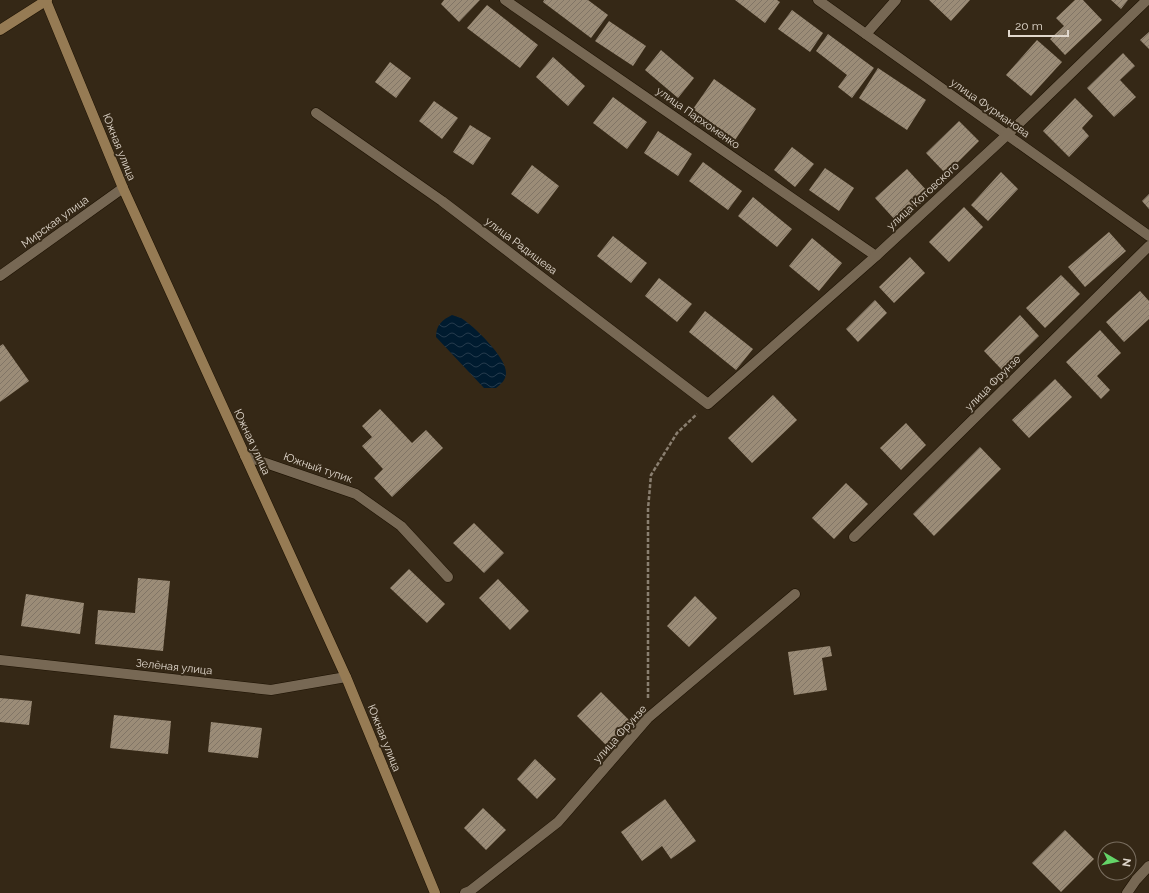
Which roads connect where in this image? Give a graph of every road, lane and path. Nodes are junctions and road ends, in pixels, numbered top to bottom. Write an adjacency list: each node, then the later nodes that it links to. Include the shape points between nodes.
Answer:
1 (47, 0): 6 (street); 10 (street, Южная улица)
2 (505, 0): 13 (street, улица Пархоменко)
3 (818, 0): 7 (street, улица Фурманова)
4 (896, 0): 7 (street)
5 (1147, 0): 9 (street, улица Котовского)
6 (0, 30)
7 (866, 34): 9 (street, улица Фурманова)
8 (316, 113): 15 (street, улица Радищева, via 442,201)
9 (1007, 135): 11 (street, улица Фурманова); 13 (street, улица Котовского)
10 (123, 188): 14 (street, Мирская улица); 16 (street, Южная улица)
11 (1149, 236)
12 (1149, 246): 17 (street, улица Фрунзе)
13 (876, 256): 15 (street, улица Котовского)
14 (0, 276)
15 (708, 404): 22 (path, via 678,433 651,476 648,509)
16 (245, 456): 18 (street, Южный тупик, via 356,494 401,526); 21 (street, Южная улица)
17 (854, 537)
18 (448, 577)
19 (795, 594): 22 (street, улица Фрунзе)
20 (0, 660): 21 (street, Зелёная улица, via 271,690)
21 (346, 677): 24 (street, Южная улица)
22 (648, 718): 25 (street, улица Фрунзе, via 558,822)
23 (1149, 866): 26 (street)
24 (435, 893)
25 (465, 893)
26 (1127, 893)

